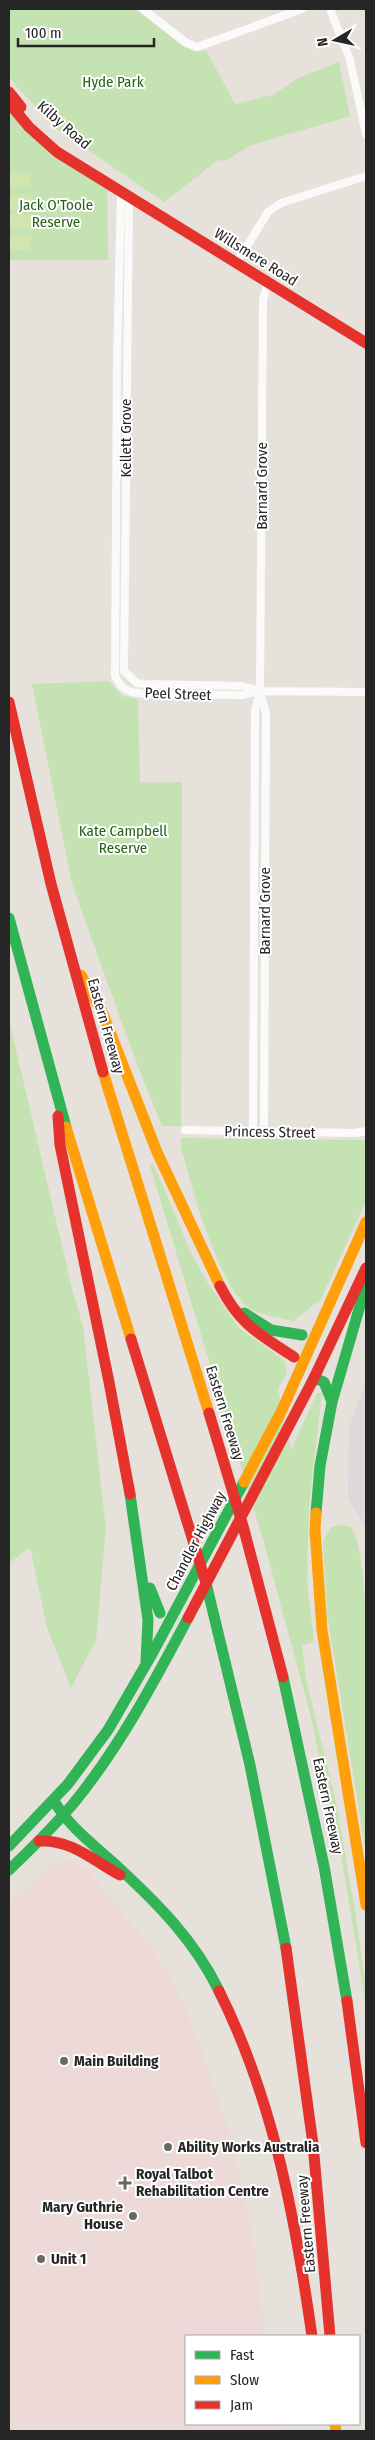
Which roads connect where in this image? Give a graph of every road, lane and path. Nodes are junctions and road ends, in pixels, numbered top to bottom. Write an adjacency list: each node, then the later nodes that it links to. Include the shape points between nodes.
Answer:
1 (143, 9): 2 (street, via 197,48)
2 (302, 9)
3 (330, 9): 6 (street, via 350,60)
4 (9, 92): 8 (main road, Kilby Road, via 46,133)
5 (9, 103): 8 (main road, Kilby Road, via 50,146 82,169)
6 (366, 134)
7 (366, 176): 10 (street, via 271,208)
8 (102, 178): 9 (main road, Kilby Road)
9 (125, 193): 10 (main road, Willsmere Road); 13 (street, Kellett Grove, via 117,364); 14 (street, Kellett Grove, via 124,671)
10 (237, 262): 11 (main road, Willsmere Road)
11 (268, 282): 12 (main road, Willsmere Road); 15 (street, Barnard Grove, via 263,300)
12 (366, 343)
13 (114, 665): 15 (street, Peel Street, via 121,687 132,692 243,695)
14 (129, 677): 15 (street, Peel Street, via 137,683 242,686)
15 (260, 691): 16 (street, Peel Street); 23 (street, Barnard Grove, via 255,711); 24 (street, Barnard Grove, via 266,713)
16 (366, 692)
17 (9, 702): 19 (main road, Eastern Freeway)
18 (9, 918): 20 (main road, Eastern Freeway)
19 (69, 953): 27 (main road, via 103,1014 157,1152); 44 (main road, Eastern Freeway, via 263,1594 290,1703 341,1954)
20 (56, 1087): 33 (main road, via 60,1145 116,1409); 46 (main road, Eastern Freeway, via 204,1575 240,1717 294,1995 321,2208)
21 (185, 1130): 23 (street, Princess Street)
22 (366, 1131): 24 (street, Princess Street)
23 (253, 1132): 24 (street, Princess Street)
24 (264, 1132)
25 (366, 1222): 29 (main road, Chandler Highway)
26 (366, 1268): 31 (main road, Chandler Highway)
27 (218, 1285): 29 (main road, via 235,1304 270,1330 302,1334); 30 (main road, via 248,1326)
28 (366, 1285): 32 (main road)
29 (318, 1330): 30 (main road, Chandler Highway)
30 (298, 1361): 31 (main road); 35 (main road, Chandler Highway, via 282,1410)
31 (314, 1378): 32 (main road, via 324,1382); 34 (main road, Chandler Highway)
32 (332, 1402): 43 (main road, via 317,1494 318,1588 327,1665)
33 (144, 1573): 35 (main road, via 160,1613); 36 (main road, via 148,1620)
34 (195, 1604): 35 (main road); 38 (main road, Chandler Highway, via 137,1710 89,1783)
35 (172, 1620): 36 (main road, Chandler Highway)
36 (146, 1664): 37 (main road, Chandler Highway, via 108,1730)
37 (54, 1801): 38 (main road); 40 (main road, Chandler Highway)
38 (62, 1816): 39 (main road, Chandler Highway); 42 (main road)
39 (39, 1841): 41 (main road, Chandler Highway); 42 (main road, via 60,1842)
40 (9, 1846)
41 (9, 1870)
42 (134, 1883): 45 (main road, via 166,1913 201,1958 227,2005 250,2058 288,2181)
43 (366, 1904)
44 (366, 2143)
45 (312, 2335)
46 (330, 2335)

